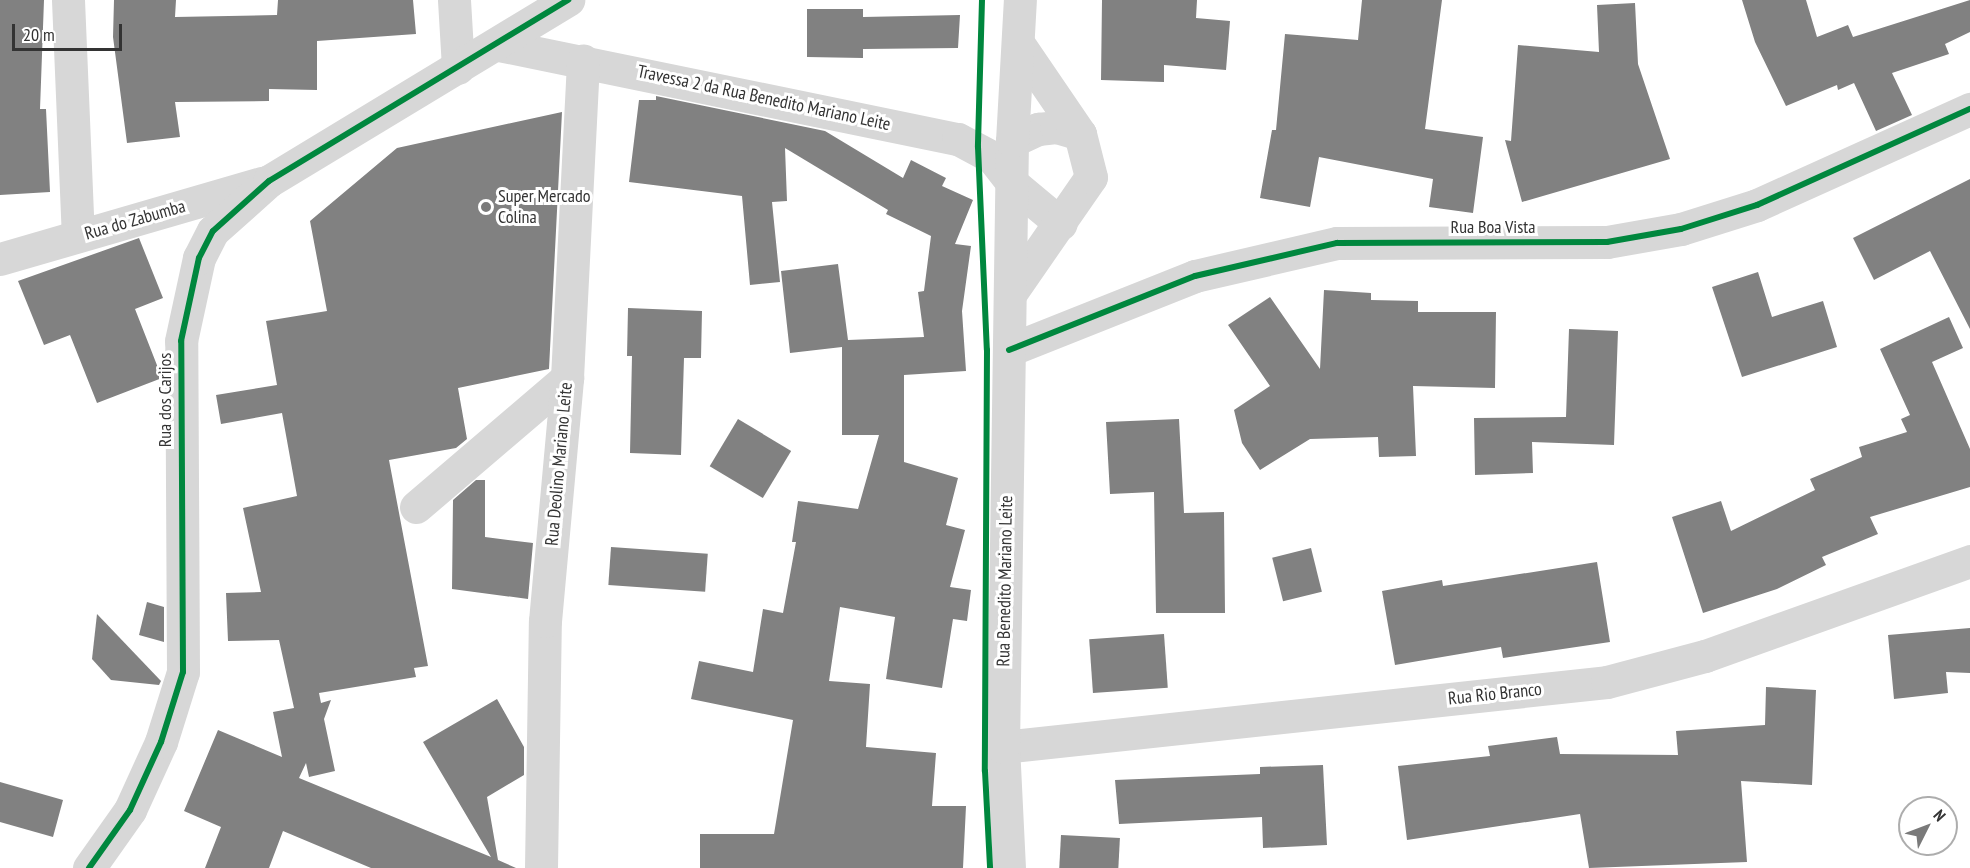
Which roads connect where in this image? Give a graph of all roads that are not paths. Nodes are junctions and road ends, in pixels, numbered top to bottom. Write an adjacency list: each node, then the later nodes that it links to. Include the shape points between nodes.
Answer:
1 (68, 0): 15 (street)
2 (454, 0): 8 (street)
3 (568, 0): 5 (street, Rua dos Carijos)
4 (1020, 0): 6 (street, Rua Benedito Mariano Leite)
5 (499, 45): 7 (street, Travessa 2 da Rua Benedito Mariano Leite); 8 (street, Rua dos Carijos)
6 (1020, 46): 10 (street); 11 (street, Rua Benedito Mariano Leite)
7 (583, 60): 13 (street, Travessa 2 da Rua Benedito Mariano Leite, via 958,139 992,157); 19 (street, Rua Deolino Mariano Leite)
8 (458, 68): 12 (street, Rua dos Carijos)
9 (1970, 109): 18 (street, Rua Boa Vista, via 1757,205 1681,229 1607,242 1337,243 1195,276)
10 (1080, 134): 11 (street, via 1056,127 1038,129); 14 (street, via 1091,177)
11 (1012, 141): 13 (street, Rua Benedito Mariano Leite)
12 (269, 181): 15 (street, Rua do Zabumba); 23 (street, Rua dos Carijos, via 213,231 198,258 181,341 183,672 161,742 130,810)
13 (1013, 184): 14 (street); 17 (street, Rua Benedito Mariano Leite)
14 (1061, 225): 17 (street)
15 (78, 236): 16 (street, Rua do Zabumba)
16 (0, 259)
17 (1010, 294): 18 (street, Rua Benedito Mariano Leite)
18 (1009, 350): 22 (street, Rua Benedito Mariano Leite)
19 (567, 378): 20 (street); 24 (street, Rua Deolino Mariano Leite, via 546,621)
20 (416, 507)
21 (1970, 561): 22 (street, Rua Rio Branco, via 1705,656 1607,682)
22 (1003, 747): 25 (street, Rua Benedito Mariano Leite)
23 (89, 868)
24 (542, 868)
25 (1009, 868)

